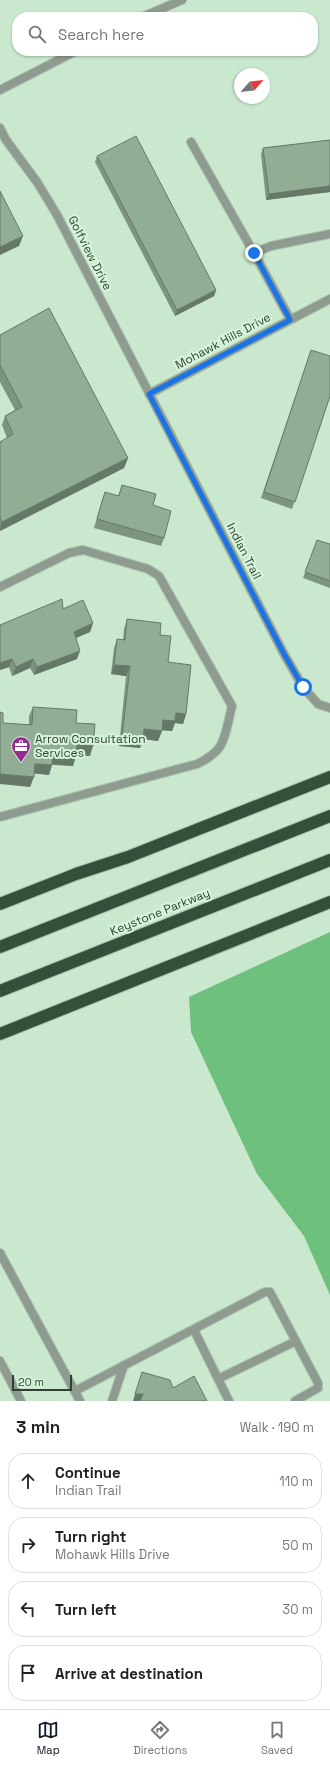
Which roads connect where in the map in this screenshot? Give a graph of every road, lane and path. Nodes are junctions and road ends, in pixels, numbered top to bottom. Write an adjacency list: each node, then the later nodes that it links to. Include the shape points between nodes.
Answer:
1 (182, 0): 2 (street)
2 (154, 12)
3 (66, 56): 4 (street)
4 (0, 90)
5 (0, 128): 11 (street, Golfview Drive, via 57,215)
6 (191, 142): 8 (street)
7 (330, 234): 8 (street, via 271,246)
8 (254, 253): 10 (street)
9 (330, 298): 10 (street, Mohawk Hills Drive)
10 (290, 320): 11 (street, Mohawk Hills Drive)
11 (149, 394): 13 (street, Indian Trail, via 303,687 318,704)
12 (0, 587): 16 (street, via 69,553 83,550 148,569 159,576 232,706 221,748 197,764)
13 (330, 708)
14 (330, 777): 19 (highway, via 128,857)
15 (330, 816): 20 (highway)
16 (0, 817)
17 (330, 860): 21 (highway, Keystone Parkway)
18 (330, 902): 22 (highway)
19 (0, 904)
20 (0, 947)
21 (0, 991)
22 (0, 1034)
23 (0, 1253): 29 (street)
24 (194, 1330): 25 (street, via 265,1292 270,1292); 27 (street); 28 (street)
25 (296, 1341): 28 (street); 34 (street, via 318,1383 318,1388)
26 (0, 1361): 30 (street)
27 (124, 1366): 29 (street); 32 (street)
28 (218, 1379): 33 (street)
29 (75, 1390): 31 (street)
30 (21, 1401)
31 (80, 1401)
32 (112, 1401)
33 (229, 1401)
34 (295, 1401)

